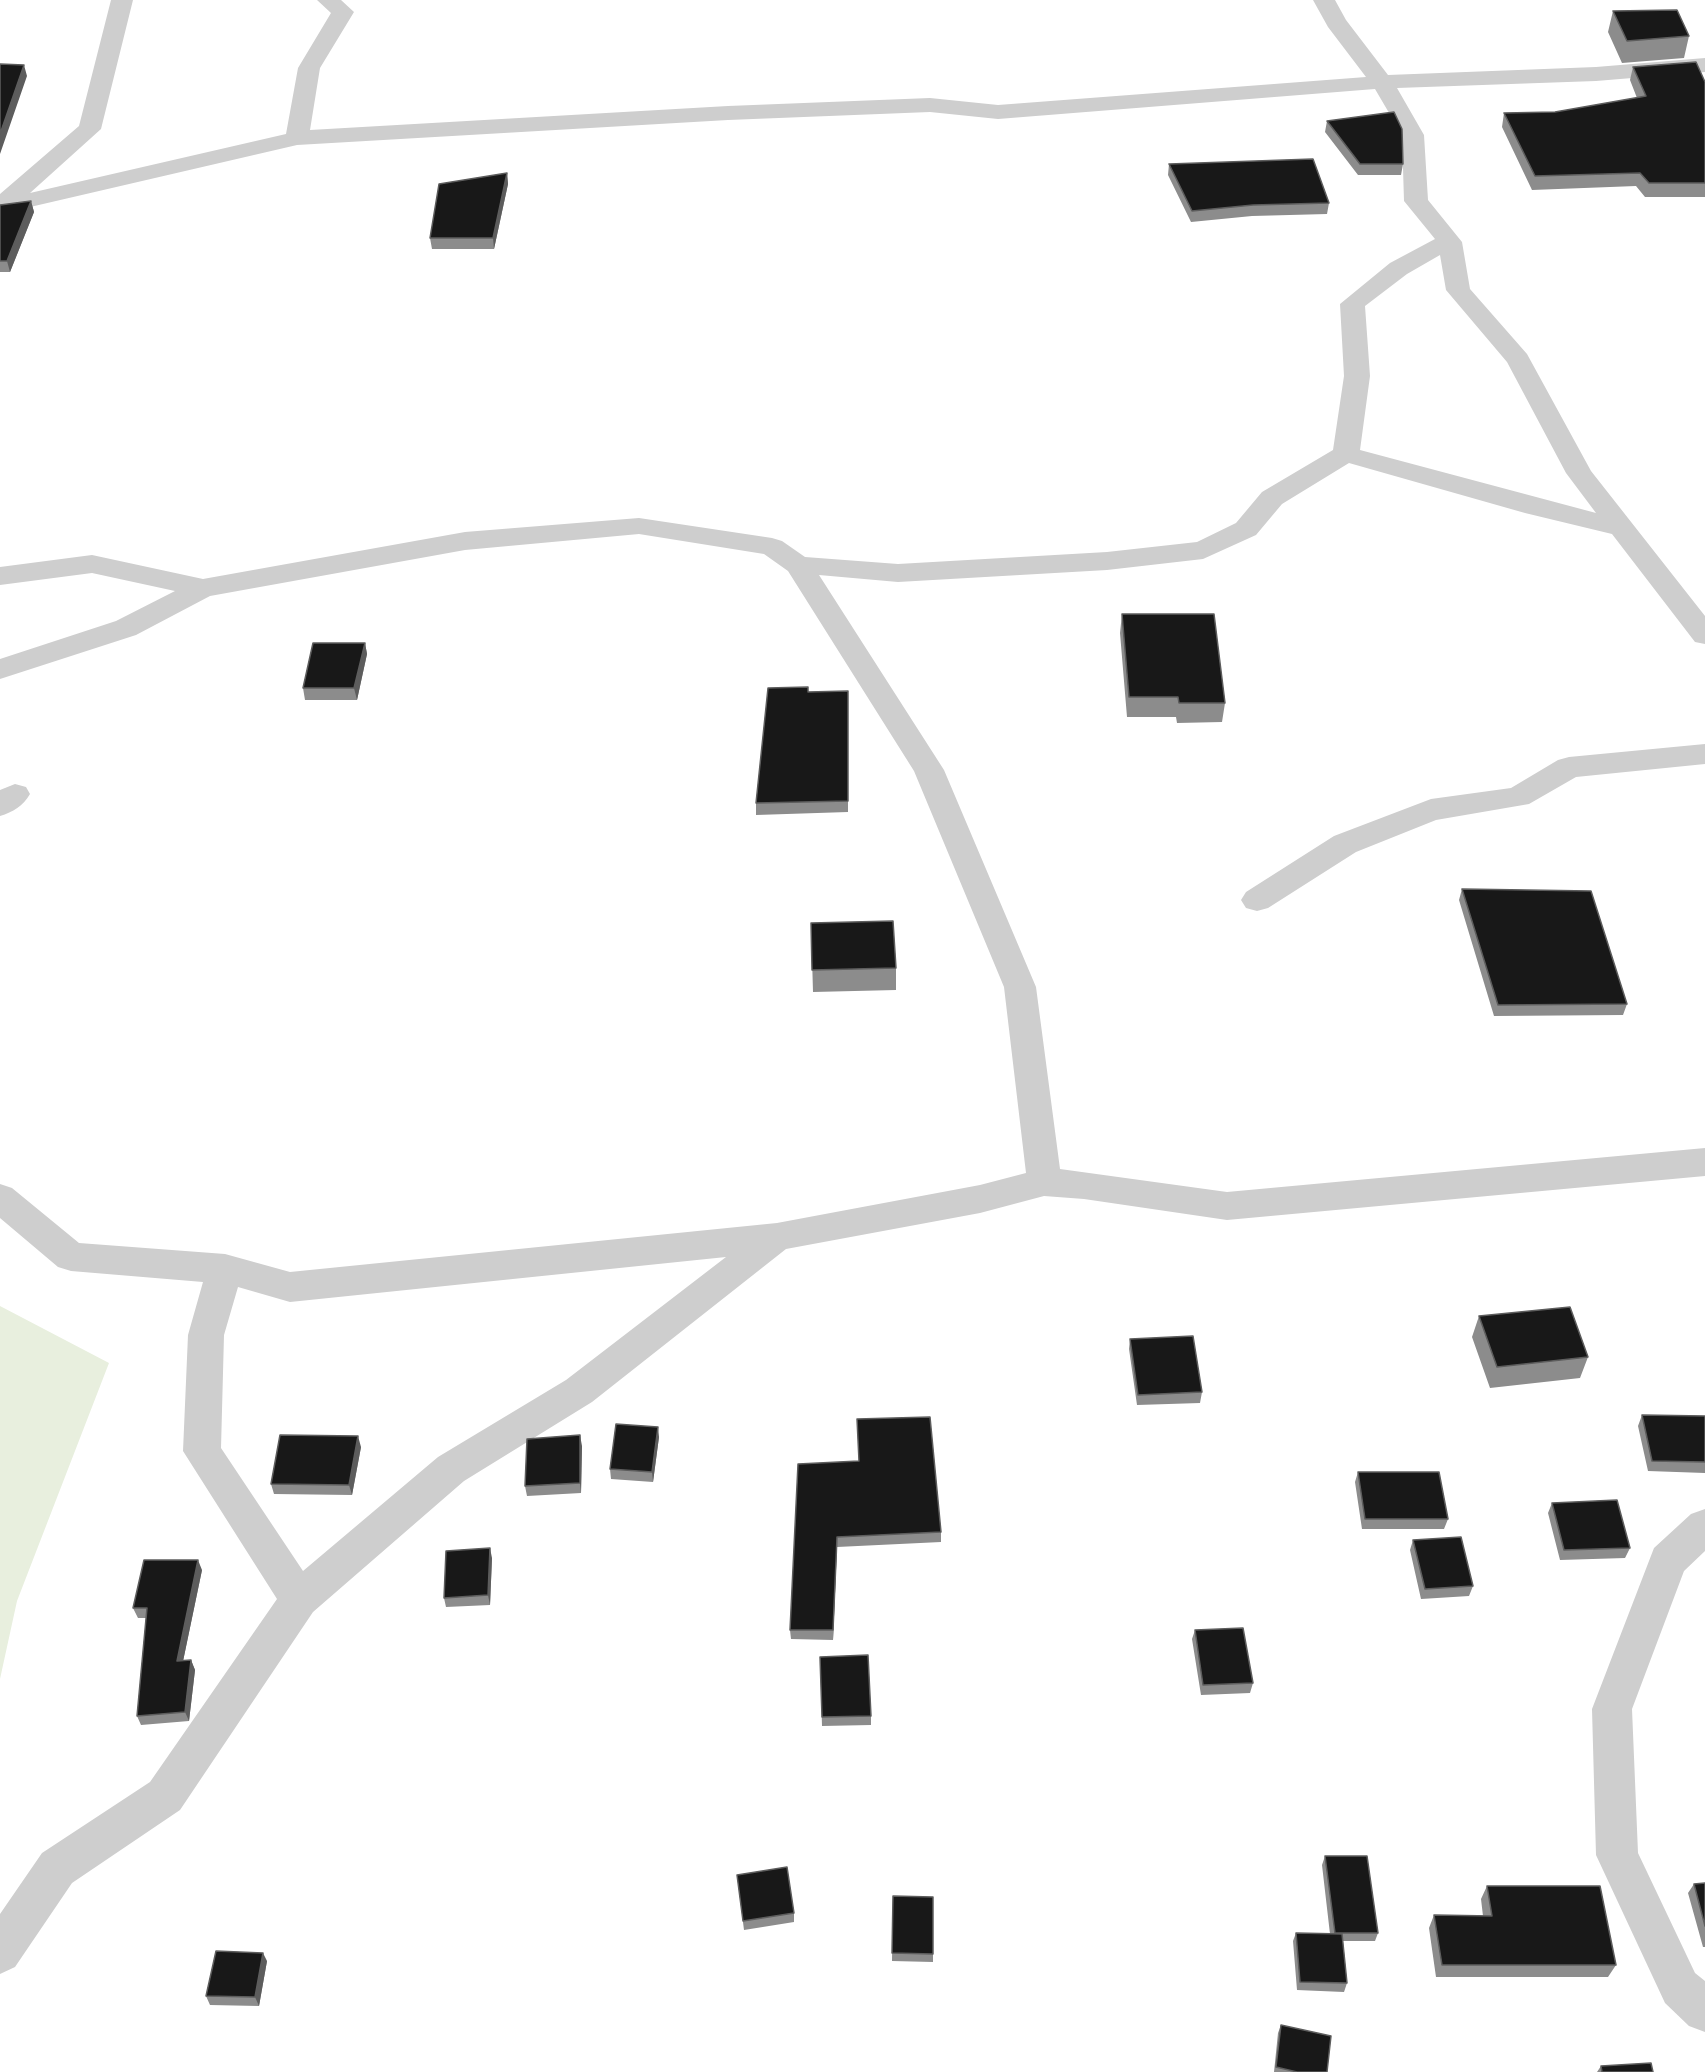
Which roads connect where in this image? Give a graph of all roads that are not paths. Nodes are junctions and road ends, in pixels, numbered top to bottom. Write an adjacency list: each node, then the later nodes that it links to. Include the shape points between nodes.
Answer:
1 (122, 0): 7 (street, via 90,129)
2 (328, 0): 6 (street, via 343,12 309,68)
3 (1324, 0): 5 (street)
4 (1705, 65): 5 (street, via 1596,74)
5 (1382, 82): 6 (street, via 998,112 930,105); 8 (street, via 1413,135 1416,201)
6 (297, 138): 7 (street)
7 (0, 207)
8 (1450, 242): 9 (street, via 1425,250 1352,304 1357,376); 10 (street, via 1458,290 1518,359 1579,473)
9 (1346, 454): 10 (street); 11 (street, via 1272,498 1246,529 1203,550 1107,561 898,573)
10 (1619, 527): 14 (street)
11 (798, 565): 13 (street, via 772,548 639,526 465,542); 19 (street, via 929,770 1020,987)
12 (0, 576): 13 (street, via 92,564)
13 (203, 588): 15 (street, via 126,628)
14 (1705, 635)
15 (0, 669)
16 (1705, 754): 17 (street, via 1569,767 1518,797 1431,810 1345,844)
17 (1257, 900)
18 (1703, 1169): 19 (street, via 1227,1206)
19 (1044, 1182): 21 (street, via 980,1199)
20 (0, 1198): 22 (street, via 71,1257)
21 (777, 1237): 22 (street, via 290,1287); 24 (street, via 579,1391 451,1469)
22 (225, 1269): 24 (street, via 206,1335 202,1451)
23 (1705, 1526): 26 (street, via 1668,1560 1612,1709 1617,1855 1680,1988)
24 (299, 1599): 25 (street, via 165,1796 57,1868)
25 (0, 1952)
26 (1705, 2010)

